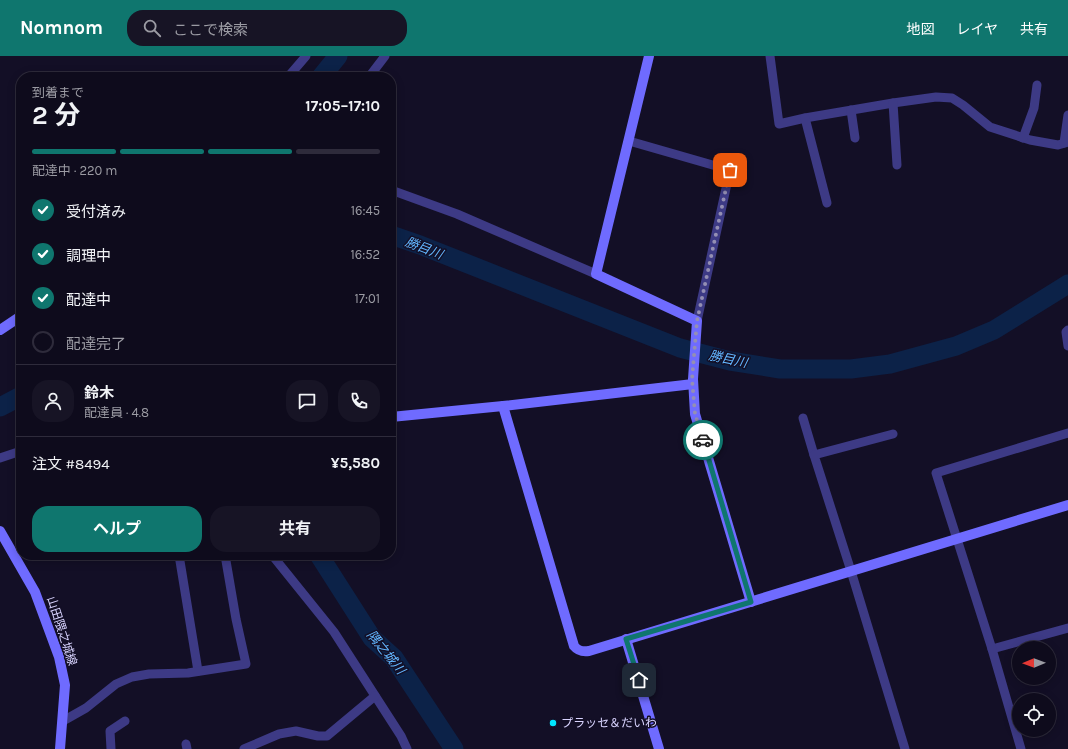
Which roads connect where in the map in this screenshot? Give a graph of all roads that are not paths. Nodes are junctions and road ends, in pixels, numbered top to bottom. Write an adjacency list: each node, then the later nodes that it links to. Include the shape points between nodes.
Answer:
1 (306, 56): 5 (street)
2 (385, 56): 6 (street)
3 (649, 56): 14 (street)
4 (770, 56): 11 (street, via 779,124)
5 (292, 72)
6 (373, 72)
7 (1037, 85): 13 (street, via 1034,108)
8 (893, 103): 9 (street); 13 (street, via 936,97 952,98 990,127); 16 (street)
9 (851, 110): 11 (street); 12 (street)
10 (1068, 115): 15 (street)
11 (805, 118): 18 (street)
12 (855, 138)
13 (1023, 138): 15 (street, via 1058,145)
14 (629, 141): 19 (street); 21 (street, via 730,170)
15 (1066, 142)
16 (897, 165)
17 (396, 192): 19 (street, via 464,217)
18 (827, 203)
19 (596, 274): 21 (street)
20 (16, 319): 22 (street)
21 (697, 324): 25 (street)
22 (0, 330)
23 (1068, 330): 24 (street)
24 (1068, 346)
25 (693, 381): 26 (street); 43 (street, via 695,414)
26 (503, 406): 27 (street); 45 (street, via 574,646 582,652)
27 (396, 417)
28 (803, 418): 32 (street)
29 (1068, 433): 36 (street, via 936,473)
30 (893, 434): 32 (street)
31 (16, 453): 33 (street)
32 (814, 455): 42 (street)
33 (0, 458)
34 (1067, 507): 36 (street)
35 (0, 531): 37 (street, 山田隈之城線)
36 (958, 539): 42 (street); 46 (street)
37 (16, 559)
38 (17, 560): 49 (street, 山田隈之城線, via 35,592 59,658 65,685)
39 (180, 560): 47 (street)
40 (226, 560): 47 (street, via 246,664)
41 (276, 560): 48 (street, via 334,632)
42 (851, 571): 43 (street); 56 (street)
43 (751, 602): 45 (street)
44 (1068, 628): 46 (street)
45 (626, 639): 55 (street)
46 (992, 649): 57 (street)
47 (198, 671): 49 (street, via 149,674 132,678 116,684 86,708)
48 (375, 696): 53 (street, via 327,736 296,731 280,734); 54 (street)
49 (63, 721): 51 (street, 山田隈之城線)
50 (125, 721): 52 (street, via 110,731)
51 (60, 749)
52 (111, 749)
53 (244, 749)
54 (407, 749)
55 (659, 749)
56 (905, 749)
57 (1021, 749)

